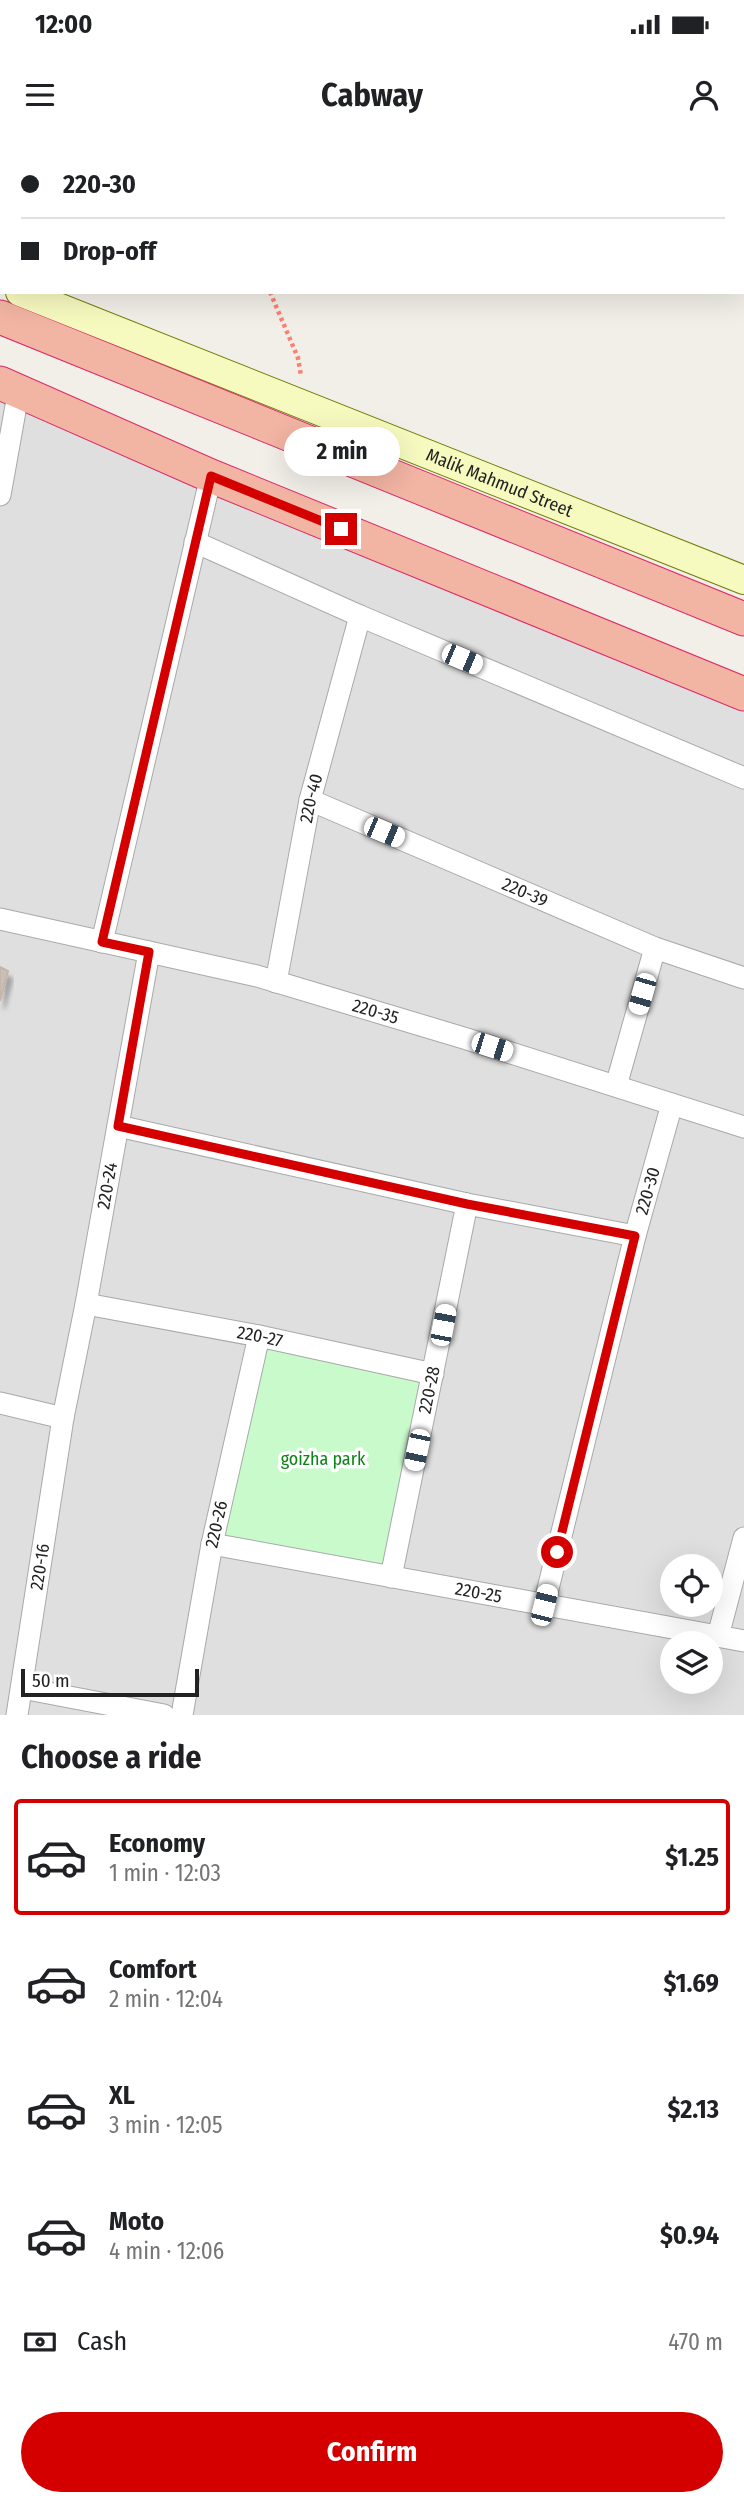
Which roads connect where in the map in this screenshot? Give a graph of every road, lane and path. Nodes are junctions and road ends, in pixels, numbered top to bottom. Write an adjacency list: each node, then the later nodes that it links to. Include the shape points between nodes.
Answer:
1 (25, 294): 5 (main road, Malik Mahmud Street)
2 (271, 294): 5 (path, via 298,358)
3 (0, 317): 11 (highway)
4 (9, 386): 6 (highway); 7 (street)
5 (305, 405): 9 (main road, Malik Mahmud Street)
6 (211, 476): 8 (street); 12 (highway)
7 (0, 495)
8 (195, 542): 10 (street); 16 (street)
9 (744, 580)
10 (360, 616): 13 (street); 14 (street, 220-40)
11 (744, 619)
12 (744, 694)
13 (744, 778)
14 (310, 800): 17 (street, 220-39); 20 (street, 220-40)
15 (0, 919): 16 (street, 220-35)
16 (102, 942): 18 (street, 220-35)
17 (656, 948): 19 (street, 220-39); 21 (street)
18 (149, 952): 20 (street, 220-35); 23 (street, 220-24)
19 (744, 978)
20 (276, 982): 21 (street, 220-35)
21 (616, 1086): 22 (street, 220-35)
22 (672, 1104): 24 (street, 220-35); 26 (street, 220-30)
23 (118, 1126): 25 (street); 27 (street, 220-24)
24 (744, 1127)
25 (467, 1204): 26 (street); 29 (street, 220-28)
26 (635, 1236): 35 (street, 220-30)
27 (86, 1304): 28 (street, 220-27); 31 (street, 220-24)
28 (259, 1336): 29 (street, 220-27); 33 (street, 220-26)
29 (433, 1374): 34 (street, 220-28)
30 (0, 1403): 31 (street)
31 (63, 1418): 40 (street, 220-16)
32 (744, 1538): 37 (street)
33 (212, 1544): 34 (street, 220-25); 43 (street, 220-26)
34 (391, 1577): 35 (street, 220-25)
35 (544, 1605): 36 (street, 220-25)
36 (690, 1631)
37 (719, 1631)
38 (723, 1637): 39 (street, 220-25)
39 (744, 1641)
40 (22, 1688): 41 (street, 220-16); 42 (street)
41 (17, 1715)
42 (164, 1715)
43 (182, 1715)

